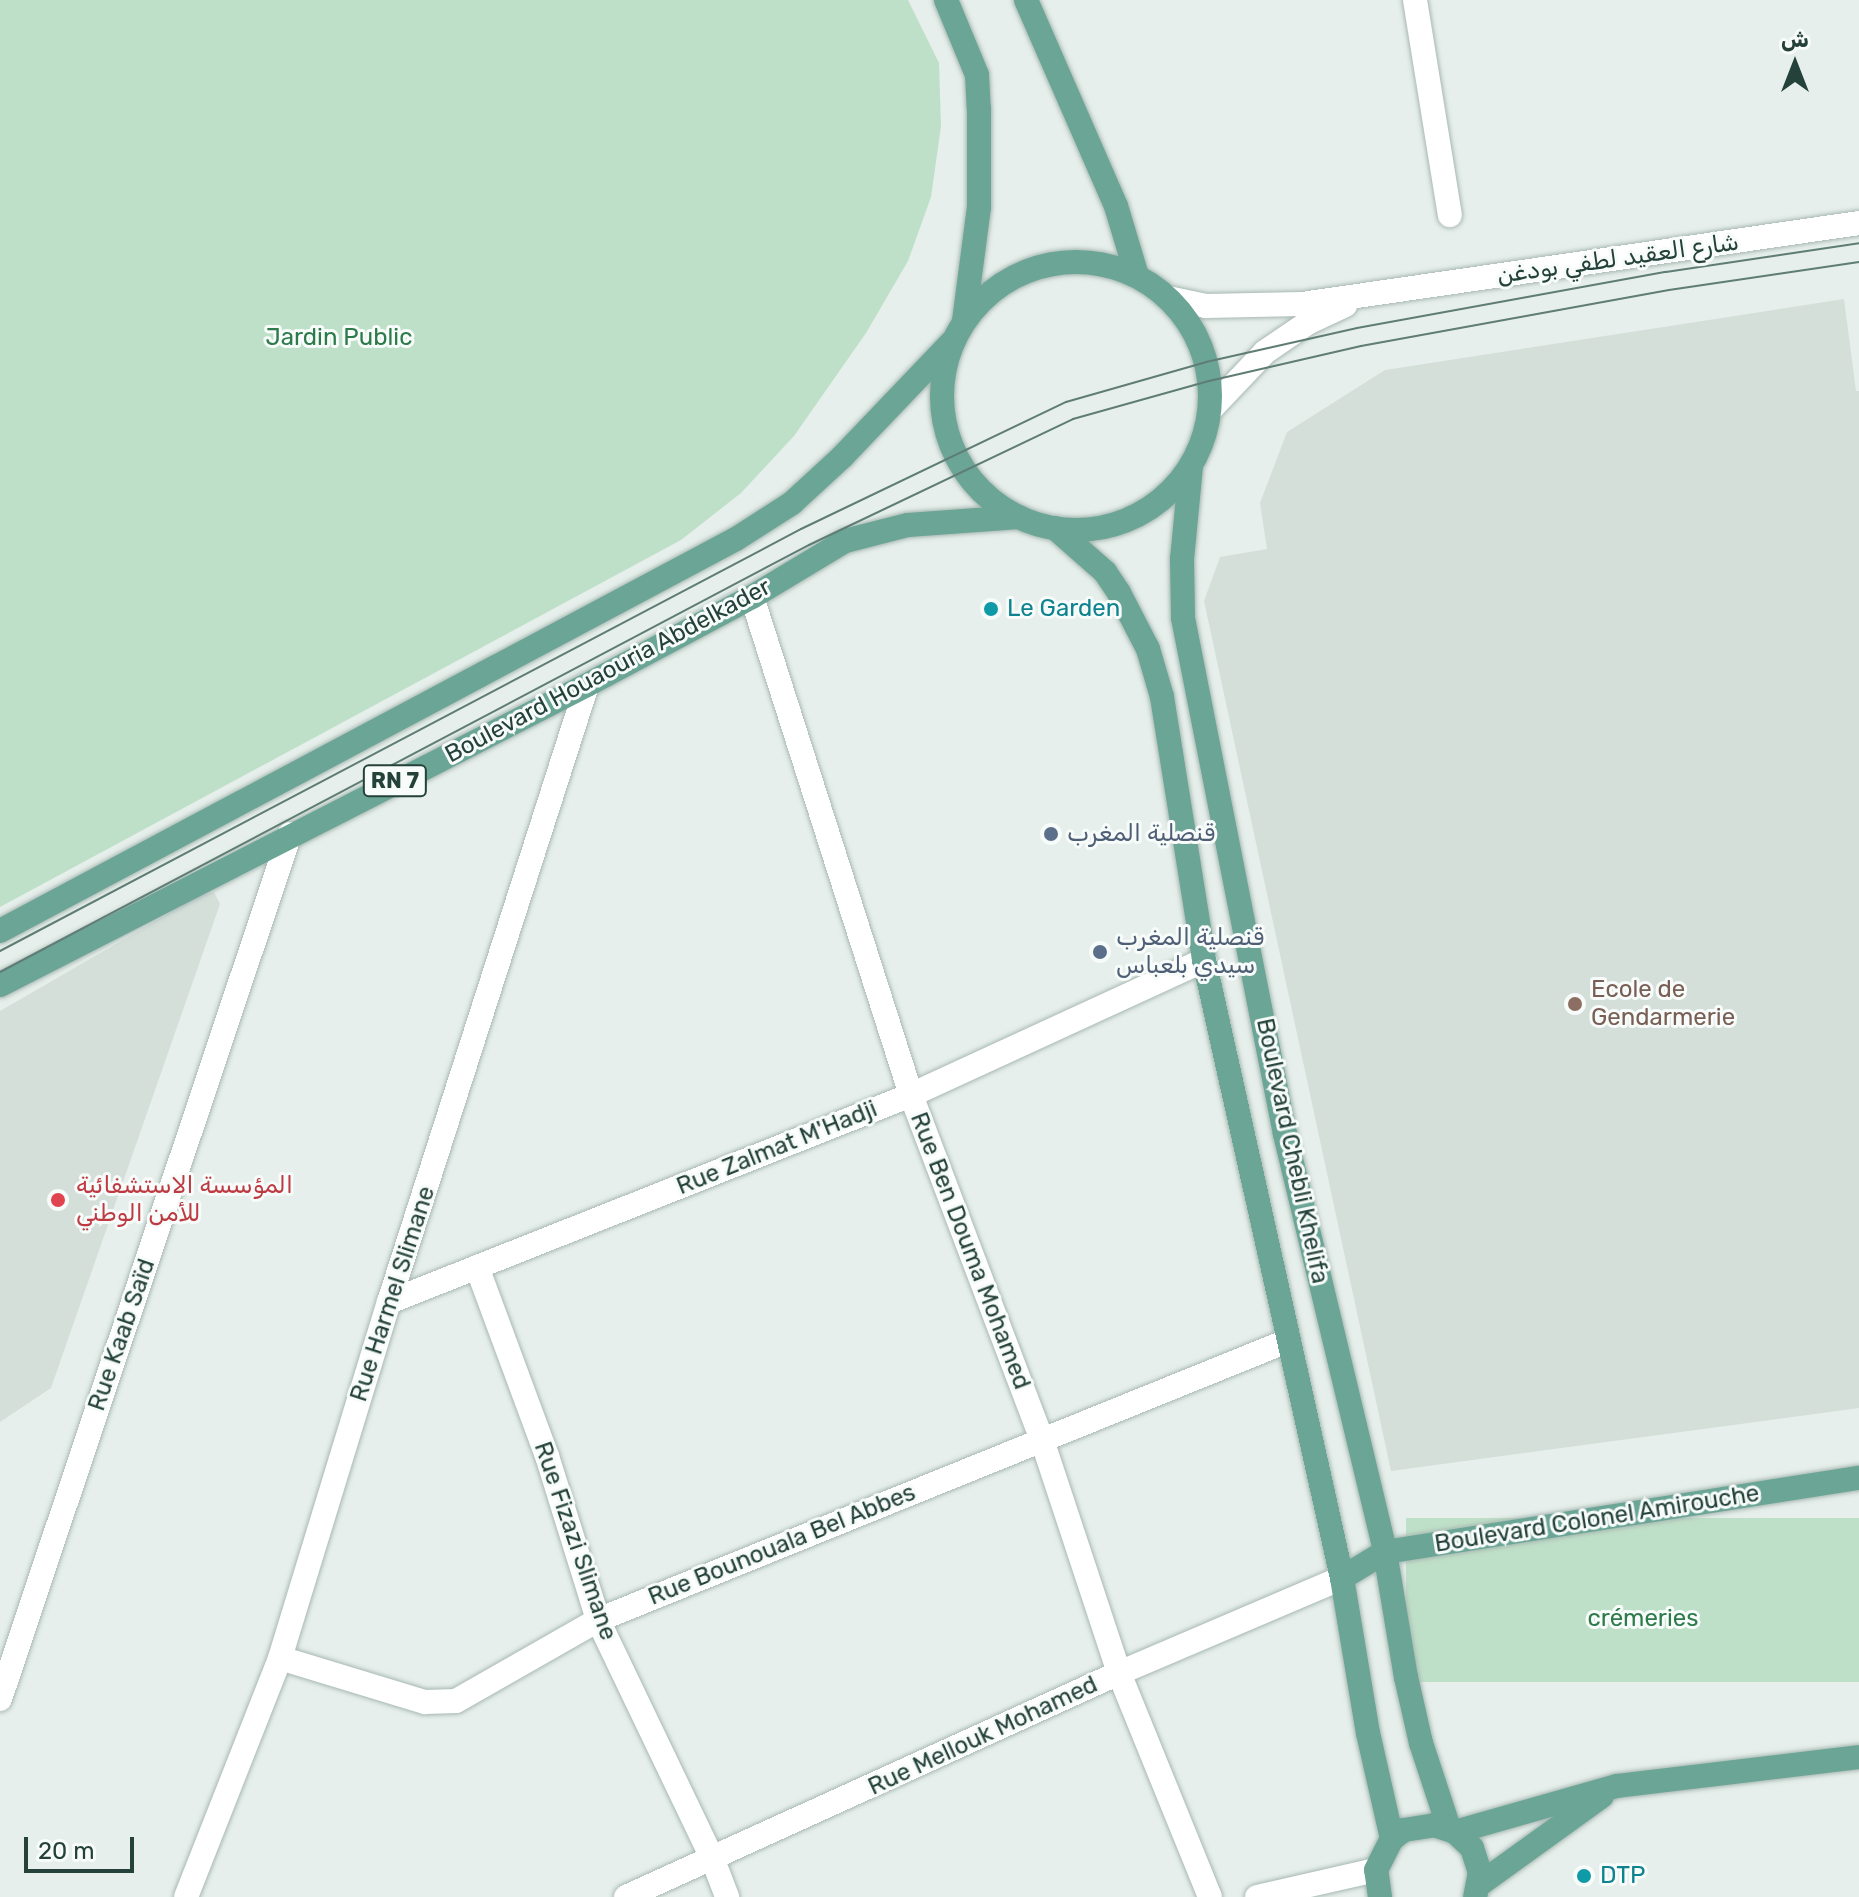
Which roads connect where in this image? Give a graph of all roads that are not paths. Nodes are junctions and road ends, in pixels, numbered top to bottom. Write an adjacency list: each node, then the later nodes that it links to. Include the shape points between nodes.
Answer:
1 (946, 0): 9 (main road, via 977,75 981,141 976,247)
2 (1026, 0): 6 (main road, via 1116,206)
3 (1415, 0): 4 (street)
4 (1450, 215)
5 (1859, 223): 7 (street, شارع العقيد لطفي بودغن)
6 (1137, 276): 8 (main road); 9 (main road, via 1101,264 1062,263 1024,272 990,292)
7 (1378, 294): 8 (street, via 1248,306 1206,306); 11 (street, via 1336,309 1277,343)
8 (1168, 298): 11 (main road, via 1192,327 1206,362)
9 (964, 321): 10 (main road)
10 (952, 342): 13 (main road, via 941,400 955,457 979,490); 18 (main road, RN 7, via 802,494 736,539)
11 (1210, 410): 12 (main road)
12 (1191, 466): 14 (main road, via 1159,501 1117,524 1087,530); 27 (main road, Boulevard Chebli Khelifa, via 1182,559 1183,618 1285,1134)
13 (1019, 517): 14 (main road); 15 (main road, Boulevard Houaouria Abdelkader / RN 7, via 879,530 845,541)
14 (1055, 528): 19 (main road, via 1105,572 1148,649 1162,697)
15 (752, 597): 16 (main road, Boulevard Houaouria Abdelkader / RN 7); 21 (street, Rue Ben Douma Mohamed)
16 (587, 685): 17 (main road, Boulevard Houaouria Abdelkader / RN 7); 23 (street, Rue Harmel Slimane)
17 (290, 834): 20 (main road, Boulevard Houaouria Abdelkader / RN 7); 32 (street, Rue Kaab Saïd)
18 (0, 931)
19 (1204, 960): 21 (street, Rue Zalmat M'Hadji); 24 (main road)
20 (0, 985)
21 (911, 1095): 22 (street, Rue Zalmat M'Hadji); 25 (street, Rue Ben Douma Mohamed)
22 (477, 1267): 23 (street, Rue Zalmat M'Hadji); 29 (street, Rue Fizazi Slimane, via 547,1456)
23 (389, 1302): 30 (street, Rue Harmel Slimane)
24 (1287, 1341): 25 (street, Rue Bounouala Bel Abbes); 28 (main road)
25 (1042, 1440): 29 (street, Rue Bounouala Bel Abbes); 31 (street, Rue Ben Douma Mohamed)
26 (1859, 1478): 27 (main road, Boulevard Colonel Amirouche)
27 (1385, 1552): 28 (main road, Boulevard Colonel Amirouche); 35 (main road, Boulevard Chebli Khelifa, via 1409,1690)
28 (1342, 1578): 31 (street, Rue Mellouk Mohamed); 36 (main road)
29 (598, 1620): 30 (street, Rue Bounouala Bel Abbes, via 456,1701 441,1703); 37 (street, Rue Fizazi Slimane)
30 (280, 1658): 40 (street, Rue Harmel Slimane)
31 (1119, 1673): 37 (street, Rue Mellouk Mohamed); 43 (street, Rue Ben Douma Mohamed)
32 (0, 1699)
33 (1859, 1757): 34 (main road)
34 (1617, 1786): 35 (main road); 39 (main road)
35 (1452, 1830): 36 (main road, via 1419,1825); 39 (main road, Boulevard Chebli Khelifa, via 1472,1848 1480,1872)
36 (1392, 1839): 38 (main road)
37 (713, 1860): 41 (street, Rue Mellouk Mohamed); 42 (street, Rue Fizazi Slimane)
38 (1376, 1870): 44 (street); 45 (main road)
39 (1478, 1891)
40 (186, 1897)
41 (626, 1897)
42 (727, 1897)
43 (1210, 1897)
44 (1257, 1897)
45 (1380, 1897)

